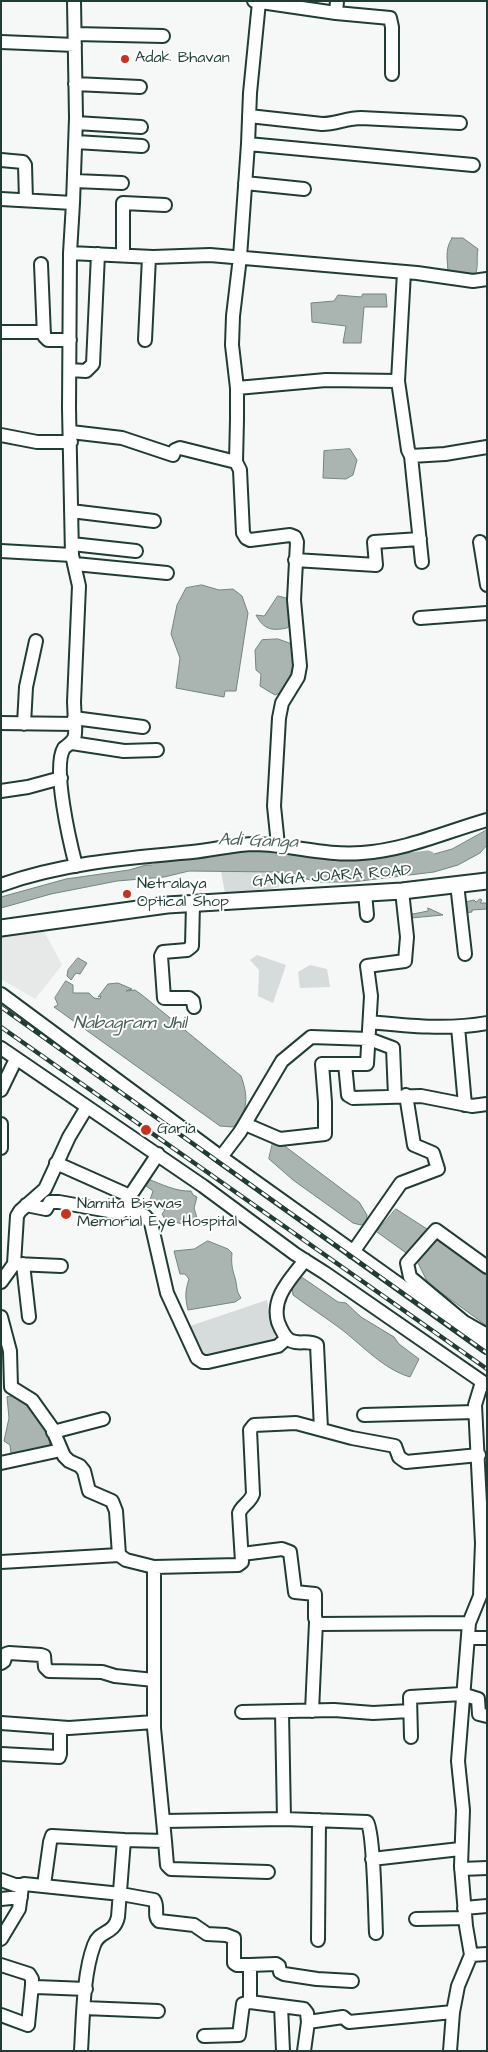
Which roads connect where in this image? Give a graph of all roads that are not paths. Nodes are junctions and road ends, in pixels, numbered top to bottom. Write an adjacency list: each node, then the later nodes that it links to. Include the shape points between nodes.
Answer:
1 (74, 1): 6 (street)
2 (254, 1): 3 (street)
3 (259, 2): 4 (street); 11 (street)
4 (337, 7): 8 (street, via 390,18)
5 (163, 36): 6 (street)
6 (75, 40): 7 (street); 9 (street)
7 (1, 42)
8 (392, 74)
9 (75, 84): 10 (street); 12 (street)
10 (140, 87)
11 (249, 116): 13 (street, via 322,124 361,118); 16 (street)
12 (76, 123): 14 (street); 15 (street)
13 (460, 123)
14 (141, 127)
15 (76, 142): 17 (street); 20 (street)
16 (248, 144): 19 (street); 21 (street)
17 (142, 146)
18 (1, 160): 25 (street, via 23,162 25,165)
19 (473, 165)
20 (75, 181): 22 (street); 26 (street)
21 (245, 183): 23 (street); 32 (street)
22 (122, 184)
23 (304, 189)
24 (1, 199): 25 (street)
25 (26, 200): 26 (street)
26 (73, 203): 28 (street)
27 (165, 205): 30 (street, via 123,203)
28 (70, 253): 29 (street); 38 (street)
29 (98, 254): 30 (street); 40 (street, via 92,364 86,371)
30 (123, 255): 31 (street)
31 (149, 257): 32 (street); 39 (street)
32 (240, 257): 34 (street); 42 (street, via 232,345)
33 (42, 264): 37 (street)
34 (404, 272): 35 (street, via 473,281); 41 (street)
35 (487, 279)
36 (1, 332): 37 (street)
37 (44, 332): 38 (street, via 48,340)
38 (70, 340): 40 (street)
39 (145, 340)
40 (70, 370): 44 (street)
41 (398, 381): 42 (street, via 326,380); 46 (street)
42 (236, 388): 47 (street)
43 (1, 435): 44 (street, via 37,442)
44 (71, 437): 47 (street, via 122,438 174,455 180,448); 48 (street)
45 (487, 447): 46 (street)
46 (411, 456): 50 (street)
47 (236, 462): 55 (street, via 240,470 246,538 290,534 297,542)
48 (72, 511): 49 (street); 54 (street)
49 (154, 521)
50 (420, 538): 55 (street, via 374,542 376,565); 56 (street)
51 (480, 542): 58 (street)
52 (1, 551): 54 (street)
53 (136, 551): 54 (street)
54 (73, 554): 57 (street); 62 (street, via 79,586)
55 (295, 560): 71 (street, via 294,600 300,666 298,677 282,703 279,718 274,806)
56 (422, 562)
57 (166, 573)
58 (487, 585)
59 (487, 613): 60 (street)
60 (420, 618)
61 (36, 642): 64 (street, via 26,687)
62 (74, 721): 64 (street); 65 (street); 66 (street, via 76,736)
63 (1, 723): 64 (street)
64 (24, 724)
65 (143, 727)
66 (72, 743): 67 (street, via 124,750); 68 (street, via 61,752)
67 (157, 750)
68 (61, 778): 69 (street); 72 (street, via 65,819)
69 (1, 791)
70 (487, 820): 71 (street, via 401,848 382,851 327,853)
71 (278, 845): 72 (street, via 254,844 157,854)
72 (76, 866): 75 (street)
73 (487, 881): 74 (main road, GANGA JOARA ROAD)
74 (457, 884): 76 (main road, GANGA JOARA ROAD); 81 (street)
75 (1, 885)
76 (402, 891): 77 (main road, GANGA JOARA ROAD); 84 (street, via 407,937 405,961 367,966)
77 (365, 893): 78 (main road, GANGA JOARA ROAD); 79 (street)
78 (193, 904): 80 (main road, GANGA JOARA ROAD); 83 (street, via 192,946 187,950 163,952 160,956 164,998 189,998)
79 (367, 915)
80 (1, 928)
81 (465, 954)
82 (1, 994): 101 (street)
83 (194, 1008)
84 (370, 1022): 86 (street); 87 (street)
85 (487, 1023): 86 (street)
86 (458, 1027): 94 (street)
87 (369, 1039): 90 (street, via 367,1064); 92 (street, via 393,1048); 97 (street, via 311,1037 282,1061)
88 (1, 1048): 89 (street)
89 (16, 1058): 91 (street); 95 (street)
90 (345, 1064): 92 (street, via 348,1095 352,1098); 97 (street, via 322,1064 324,1134 280,1139)
91 (1, 1090)
92 (400, 1096): 94 (street, via 420,1096); 106 (street, via 414,1144 433,1152 438,1169 401,1183)
93 (487, 1104): 94 (street)
94 (465, 1105)
95 (87, 1107): 100 (street); 102 (street)
96 (1, 1124): 98 (street)
97 (245, 1124): 101 (street)
98 (2, 1134): 99 (street)
99 (1, 1148)
100 (158, 1154): 103 (street, via 132,1195); 107 (street)
101 (221, 1157): 106 (street)
102 (56, 1163): 103 (street); 104 (street, via 45,1189)
103 (128, 1196): 105 (street)
104 (26, 1205): 105 (street, via 46,1209 50,1202 59,1202 117,1213); 108 (street, via 17,1216)
105 (124, 1209): 115 (street, via 145,1216 151,1223 168,1293 198,1358 203,1362 278,1346)
106 (353, 1252): 116 (street)
107 (305, 1260): 115 (street, via 277,1302 280,1328); 117 (street)
108 (19, 1264): 109 (street); 111 (street); 113 (street)
109 (60, 1266)
110 (487, 1267): 114 (street, via 436,1230 407,1263 410,1277 456,1316)
111 (1, 1282)
112 (1, 1317): 118 (street, via 10,1351)
113 (29, 1317)
114 (487, 1335)
115 (287, 1338): 123 (street, via 317,1346)
116 (487, 1347)
117 (484, 1383): 119 (street)
118 (6, 1384): 124 (street, via 32,1400)
119 (475, 1412): 120 (street); 122 (street)
120 (364, 1415)
121 (103, 1419): 124 (street)
122 (481, 1425): 126 (street)
123 (321, 1429): 126 (street, via 396,1446 399,1458 406,1462); 129 (street, via 284,1422 251,1426 254,1489 252,1499 239,1513)
124 (53, 1432): 125 (street)
125 (61, 1450): 127 (street); 128 (street, via 68,1461 84,1471 89,1490 112,1500 116,1511)
126 (479, 1455): 132 (street)
127 (1, 1463)
128 (119, 1554): 130 (street); 131 (street, via 126,1560)
129 (242, 1554): 131 (street, via 242,1562 238,1565); 133 (street, via 282,1549 290,1552 295,1592 315,1594)
130 (1, 1562)
131 (154, 1567): 138 (street)
132 (483, 1596): 134 (street)
133 (316, 1622): 134 (street); 140 (street)
134 (469, 1623): 135 (street)
135 (468, 1638): 136 (street); 139 (street)
136 (487, 1638)
137 (1, 1663): 138 (street, via 9,1653 40,1655 44,1656 45,1667 49,1671 102,1672)
138 (154, 1680): 145 (street)
139 (462, 1694): 141 (street, via 410,1697); 144 (street, via 478,1699 479,1714); 155 (street, via 458,1761 463,1810)
140 (312, 1711): 141 (street); 143 (street)
141 (410, 1711): 148 (street)
142 (242, 1712): 143 (street)
143 (282, 1712): 150 (street)
144 (487, 1716)
145 (154, 1722): 147 (street); 152 (street)
146 (1, 1723): 147 (street)
147 (60, 1728): 149 (street, via 59,1757)
148 (412, 1737)
149 (1, 1754)
150 (284, 1819): 151 (street); 152 (street)
151 (319, 1820): 156 (street, via 367,1822); 170 (street)
152 (164, 1821): 154 (street)
153 (124, 1840): 154 (street); 161 (street, via 52,1836); 163 (street)
154 (165, 1841): 159 (street, via 167,1865 171,1868)
155 (460, 1850): 156 (street); 158 (street)
156 (372, 1859): 168 (street)
157 (487, 1868): 158 (street)
158 (461, 1869): 166 (street)
159 (268, 1872)
160 (1, 1880): 162 (street, via 15,1884)
161 (44, 1886): 162 (street); 163 (street)
162 (22, 1891): 164 (street); 169 (street, via 19,1909)
163 (121, 1894): 174 (street, via 154,1900 156,1917 160,1921 194,1925 207,1934 231,1936 235,1942 234,1963); 177 (street, via 115,1927 95,1942)
164 (1, 1899)
165 (487, 1906): 166 (street)
166 (465, 1913): 167 (street); 172 (street)
167 (416, 1919)
168 (376, 1933)
169 (1, 1939)
170 (318, 1940)
171 (487, 1954): 172 (street)
172 (471, 1955): 182 (street, via 458,1986)
173 (1, 1965): 176 (street, via 28,1974)
174 (250, 1965): 175 (street, via 276,1964 284,1974); 178 (street)
175 (352, 1981)
176 (32, 1985): 177 (street); 183 (street, via 28,2025)
177 (86, 1989): 180 (street)
178 (250, 2002): 179 (street); 185 (street, via 243,2004 239,2035)
179 (281, 2006): 184 (street, via 304,2009); 187 (street)
180 (84, 2008): 181 (street); 186 (street)
181 (158, 2011)
182 (453, 2012): 184 (street, via 349,2022 343,2017); 189 (street)
183 (1, 2014)
184 (308, 2022): 188 (street)
185 (204, 2036)
186 (81, 2051)
187 (283, 2051)
188 (304, 2051)
189 (450, 2051)

